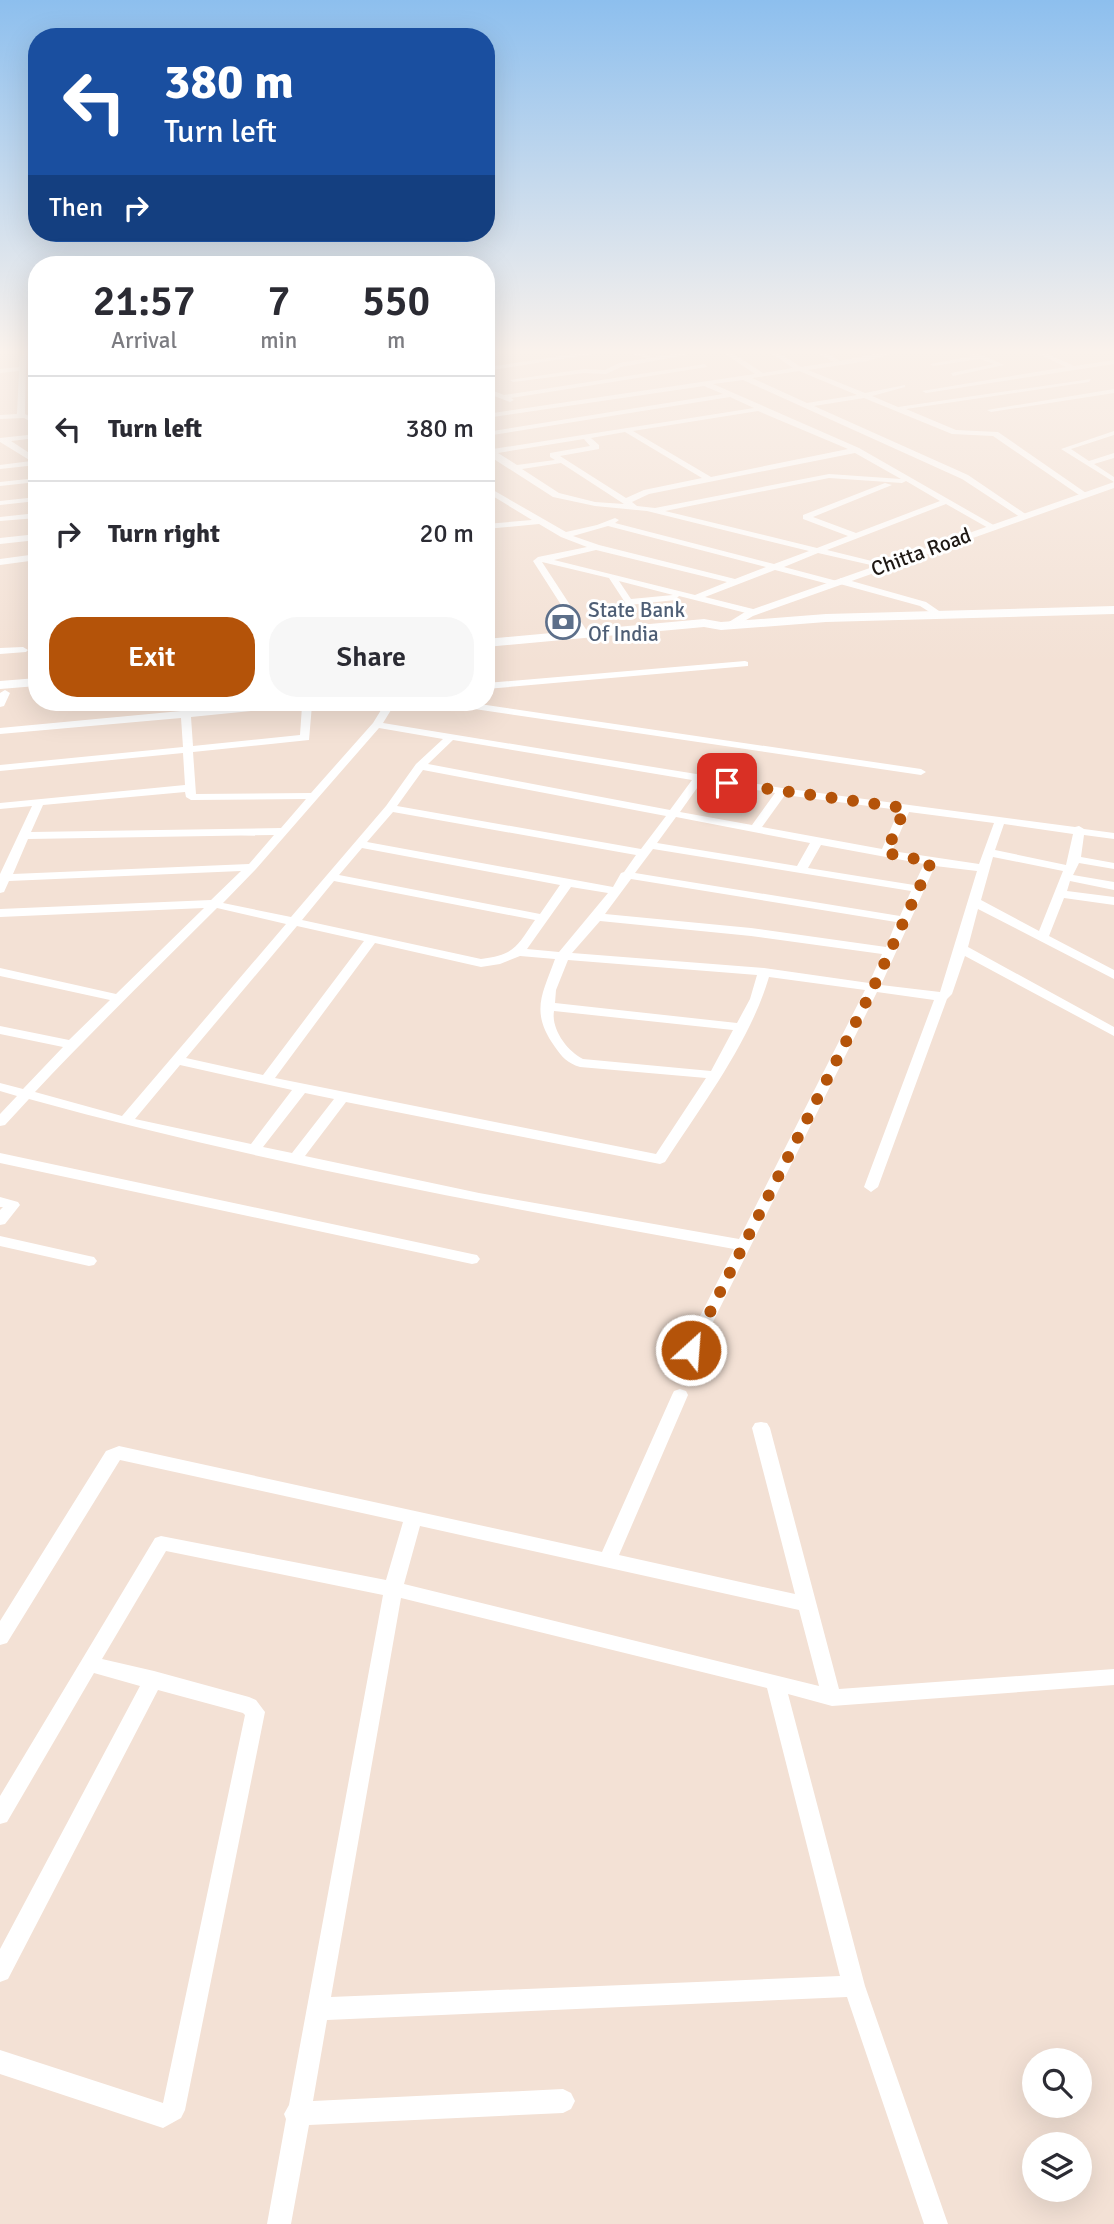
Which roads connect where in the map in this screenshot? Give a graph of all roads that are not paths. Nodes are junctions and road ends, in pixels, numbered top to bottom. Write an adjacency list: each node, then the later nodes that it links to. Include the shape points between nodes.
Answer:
1 (496, 455): 14 (street)
2 (553, 455): 10 (street)
3 (668, 455): 15 (street)
4 (832, 455): 15 (street)
5 (864, 455): 16 (street)
6 (917, 455): 29 (street, via 965,477)
7 (1026, 455): 22 (street)
8 (1077, 455): 11 (street)
9 (1114, 455): 11 (street)
10 (562, 461): 14 (street); 27 (street)
11 (1089, 463): 18 (street)
12 (28, 464): 13 (street)
13 (0, 467)
14 (518, 467): 27 (street, via 552,494 595,504)
15 (709, 479): 20 (street)
16 (906, 480): 24 (street); 25 (street, via 829,476); 37 (street, via 868,490 806,517)
17 (28, 481): 19 (street)
18 (1114, 482): 22 (street, Chitta Road)
19 (0, 484)
20 (671, 487): 25 (street); 27 (street, via 647,492)
21 (495, 493): 32 (street)
22 (1085, 495): 29 (street, Chitta Road)
23 (28, 500): 26 (street)
24 (947, 501): 35 (street); 37 (street)
25 (698, 502): 28 (street)
26 (0, 503)
27 (628, 505): 28 (street); 33 (street)
28 (655, 511): 41 (street)
29 (1023, 515): 35 (street, Chitta Road)
30 (28, 516): 31 (street)
31 (0, 519)
32 (542, 522): 34 (street); 36 (street)
33 (609, 524): 36 (street); 45 (street)
34 (495, 525)
35 (993, 527): 46 (street, Chitta Road)
36 (564, 535): 40 (street)
37 (856, 536): 41 (street)
38 (28, 538): 39 (street)
39 (0, 541)
40 (596, 547): 43 (street); 48 (street)
41 (816, 550): 45 (street); 46 (street)
42 (28, 558): 44 (street)
43 (541, 559): 47 (street); 55 (street, via 537,562)
44 (0, 562)
45 (772, 566): 48 (street); 49 (street)
46 (881, 566): 49 (street, Chitta Road)
47 (612, 577): 50 (street); 50 (street, via 629,602)
48 (733, 582): 50 (street)
49 (838, 582): 52 (street, Chitta Road); 53 (street, via 923,604)
50 (688, 597): 52 (street)
51 (1114, 610): 53 (main road)
52 (754, 612): 54 (street, Chitta Road)
53 (939, 615): 54 (main road, via 813,618)
54 (726, 626): 55 (main road, via 704,623); 57 (main road)
55 (584, 634): 56 (main road)
56 (495, 642)
57 (495, 649)
58 (23, 650): 59 (street)
59 (0, 651)
60 (745, 664): 62 (street)
61 (28, 685): 64 (main road)
62 (495, 685)
63 (28, 692): 64 (main road)
64 (1, 694)
65 (495, 709): 77 (street)
66 (186, 711): 70 (street)
67 (231, 711): 70 (street)
68 (310, 711): 74 (street, via 306,738)
69 (386, 711): 71 (street)
70 (186, 716): 72 (street); 74 (street)
71 (377, 725): 73 (street); 81 (street)
72 (0, 731)
73 (451, 737): 75 (street); 78 (street)
74 (188, 750): 76 (street); 79 (street)
75 (420, 766): 84 (street); 86 (street)
76 (0, 768)
77 (921, 772)
78 (699, 778): 80 (street); 86 (street)
79 (191, 788): 81 (street, via 191,797); 82 (street)
80 (782, 791): 85 (street); 88 (street)
81 (314, 796): 90 (street)
82 (39, 802): 83 (street); 91 (street)
83 (0, 806)
84 (390, 808): 94 (street); 95 (street)
85 (905, 808): 87 (street); 97 (street)
86 (674, 811): 88 (street); 95 (street)
87 (1000, 821): 89 (street); 96 (street)
88 (755, 828): 93 (street)
89 (1079, 829): 92 (street); 102 (street)
90 (284, 831): 91 (street); 100 (street)
91 (24, 836): 106 (street)
92 (1114, 836)
93 (818, 839): 97 (street); 103 (street)
94 (358, 844): 105 (street); 107 (street)
95 (645, 849): 103 (street); 104 (street)
96 (988, 852): 101 (street); 102 (street)
97 (886, 853): 98 (street)
98 (931, 862): 101 (street); 109 (street)
99 (1114, 866): 102 (street)
100 (252, 867): 106 (street); 114 (street)
101 (982, 868): 113 (street)
102 (1070, 868): 108 (street); 111 (street)
103 (801, 869): 109 (street)
104 (625, 875): 110 (street); 117 (street)
105 (330, 877): 118 (street); 119 (street)
106 (2, 881)
107 (568, 882): 110 (street); 118 (street)
108 (1114, 886)
109 (918, 889): 117 (street)
110 (614, 891): 116 (street)
111 (1061, 894): 112 (street); 120 (street)
112 (1114, 901)
113 (975, 902): 120 (street); 122 (street)
114 (213, 904): 115 (street); 119 (street); 131 (street)
115 (0, 913)
116 (597, 917): 123 (street); 125 (street)
117 (905, 917): 123 (street)
118 (543, 918): 124 (street)
119 (295, 920): 121 (street); 137 (street)
120 (1042, 937): 126 (street)
121 (373, 938): 124 (street, via 481,962); 139 (street)
122 (962, 949): 130 (street); 135 (street)
123 (891, 951): 129 (street)
124 (519, 952): 125 (street)
125 (563, 955): 128 (street); 132 (street)
126 (1112, 970)
127 (0, 972): 131 (street)
128 (764, 972): 129 (street); 133 (street)
129 (874, 986): 130 (street); 153 (street)
130 (941, 997): 149 (street)
131 (121, 999): 136 (street)
132 (546, 1006): 133 (street); 138 (street, via 551,1032 576,1062)
133 (740, 1027): 138 (street)
134 (0, 1030): 136 (street)
135 (1114, 1032)
136 (72, 1045): 142 (street)
137 (177, 1060): 139 (street); 144 (street)
138 (715, 1075): 143 (street, via 660,1159)
139 (266, 1080): 141 (street)
140 (0, 1087): 142 (street)
141 (301, 1088): 143 (street); 146 (street)
142 (26, 1093): 144 (street); 145 (street)
143 (342, 1097): 147 (street)
144 (125, 1121): 146 (street)
145 (0, 1122)
146 (254, 1149): 147 (street)
147 (296, 1157): 153 (street, via 479,1198)
148 (0, 1158): 154 (street)
149 (871, 1188)
150 (0, 1202): 151 (street, via 13,1205)
151 (0, 1220)
152 (0, 1241): 155 (street)
153 (743, 1245): 156 (street)
154 (472, 1259)
155 (89, 1261)
156 (691, 1350)
157 (680, 1395): 160 (street)
158 (761, 1429): 162 (street)
159 (414, 1517): 160 (street); 161 (street); 163 (street, via 116,1453)
160 (608, 1560): 162 (street)
161 (393, 1589): 164 (street, via 161,1544); 167 (street); 172 (street)
162 (807, 1604): 168 (street)
163 (0, 1637)
164 (90, 1664): 166 (street); 169 (street)
165 (1114, 1677): 168 (street)
166 (154, 1679): 170 (street); 173 (street, via 249,1706 256,1716 173,2110 163,2116)
167 (775, 1682): 168 (street); 171 (street)
168 (831, 1698)
169 (0, 1815)
170 (0, 1972)
171 (854, 1986): 172 (street); 177 (street)
172 (316, 2010): 175 (street)
173 (0, 2062)
174 (562, 2101): 175 (street)
175 (296, 2114): 176 (street)
176 (279, 2224)
177 (936, 2224)

